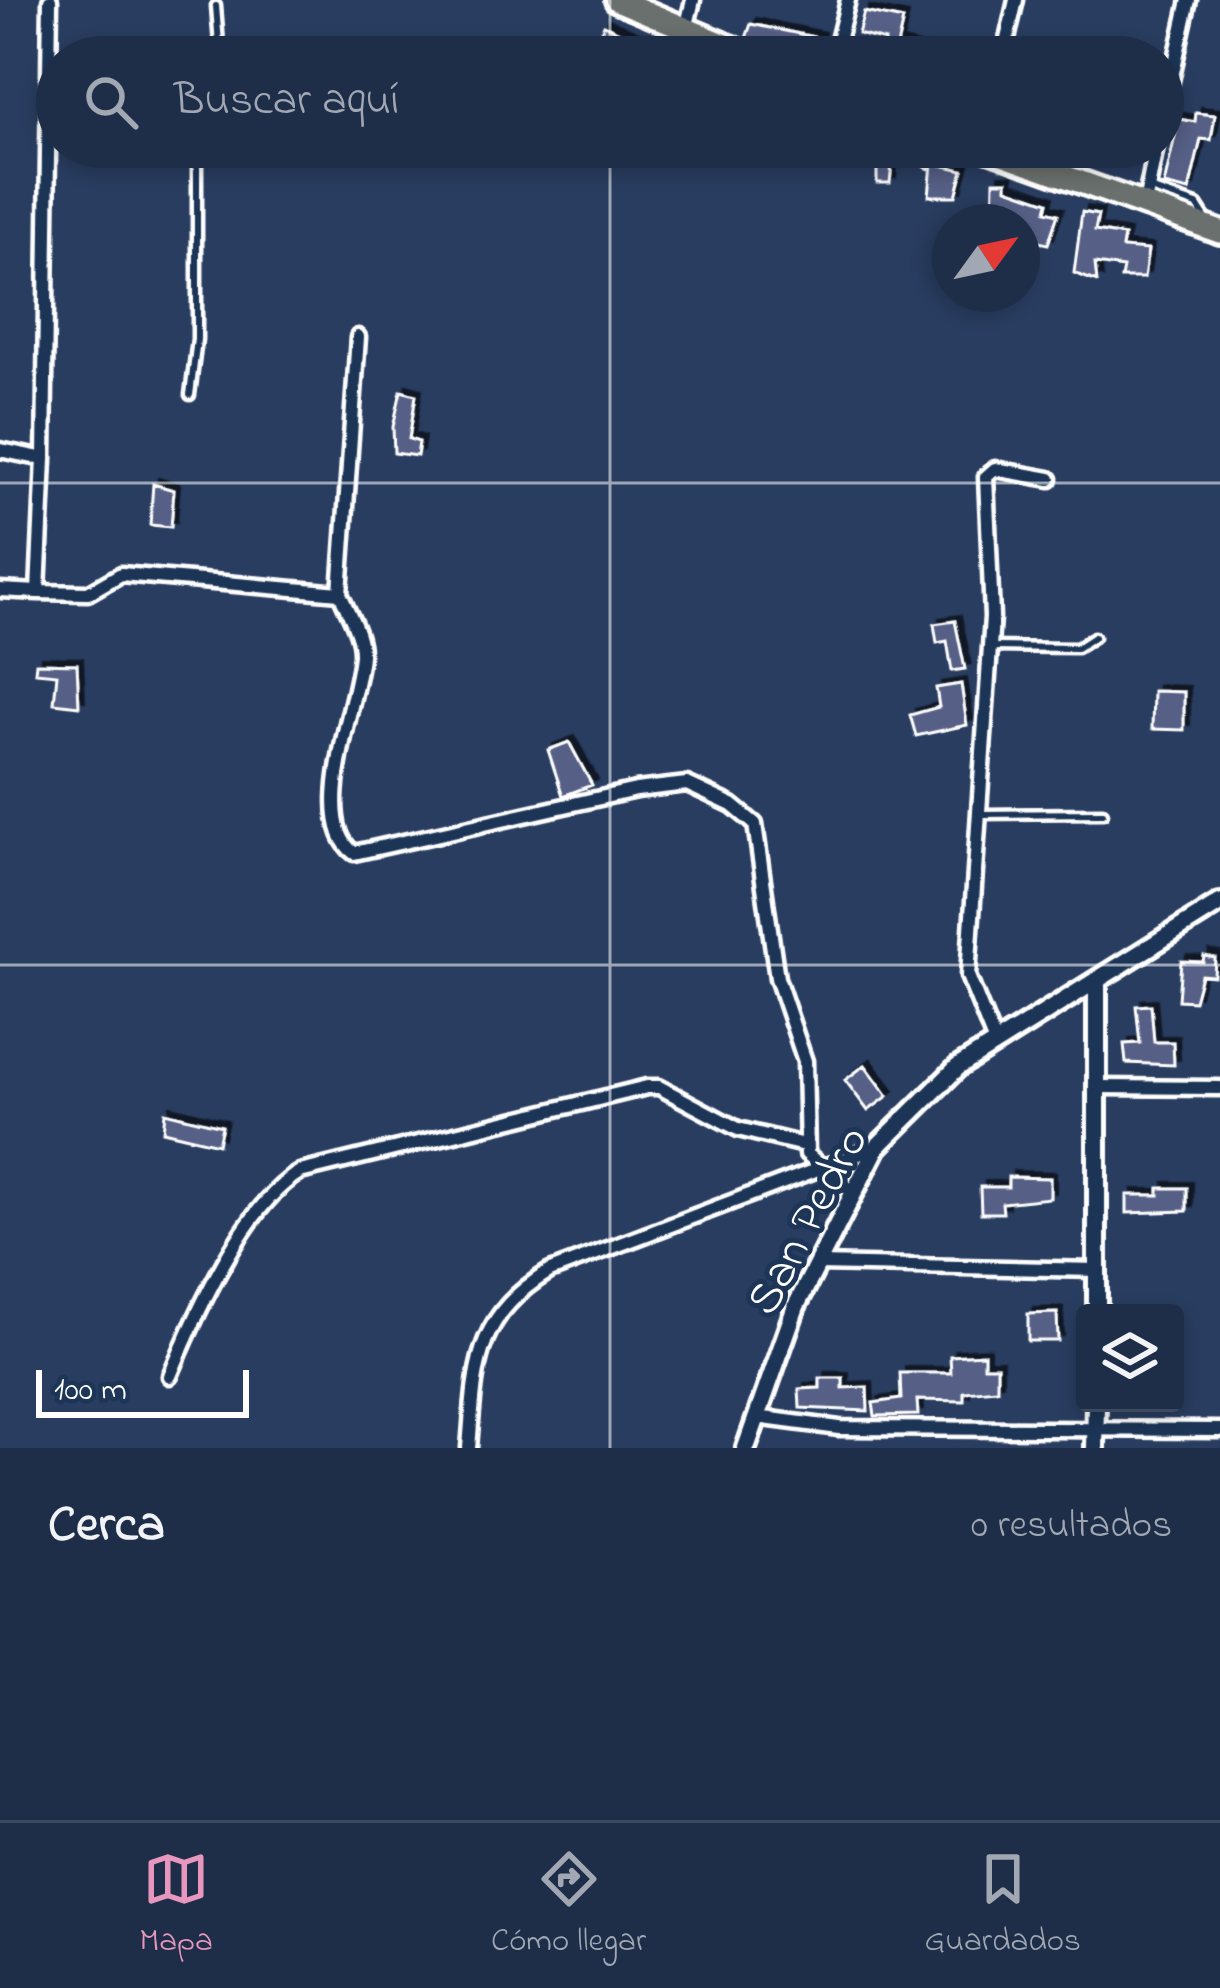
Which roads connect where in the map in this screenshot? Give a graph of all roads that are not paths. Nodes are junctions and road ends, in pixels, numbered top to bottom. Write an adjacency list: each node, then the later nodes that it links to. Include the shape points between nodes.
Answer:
1 (50, 0): 9 (street)
2 (617, 0): 8 (main road)
3 (693, 0): 8 (street)
4 (848, 0): 12 (street)
5 (1016, 0): 13 (street)
6 (1189, 0): 14 (street)
7 (216, 6): 10 (lane)
8 (686, 29): 11 (main road)
9 (51, 36)
10 (218, 36)
11 (703, 36)
12 (839, 36)
13 (1008, 36)
14 (1181, 36)
15 (51, 168): 24 (street)
16 (197, 168): 22 (lane)
17 (1049, 168): 19 (main road)
18 (1152, 168): 19 (street)
19 (1146, 199): 20 (main road)
20 (1213, 230)
21 (358, 337): 28 (street)
22 (190, 394)
23 (0, 450): 24 (street)
24 (44, 459): 27 (street)
25 (1050, 479): 30 (street, via 995,469 986,477)
26 (0, 590): 27 (street)
27 (38, 592): 28 (street, via 88,592 121,574)
28 (340, 593): 38 (street, via 361,654 339,764 338,830 354,853 687,784 755,824 774,964 805,1061)
29 (1094, 638): 30 (lane, via 1077,648)
30 (991, 647): 32 (street)
31 (1103, 813): 32 (lane)
32 (979, 814): 35 (street, via 968,976)
33 (1220, 903): 34 (street, San Pedro)
34 (1097, 982): 35 (street, San Pedro); 36 (street)
35 (995, 1043): 39 (street, San Pedro, via 958,1067)
36 (1097, 1087): 37 (street); 43 (street)
37 (1220, 1088)
38 (805, 1145): 40 (street); 45 (street, via 738,1129 647,1087 300,1172 265,1200)
39 (877, 1147): 40 (street); 41 (street, San Pedro)
40 (821, 1169): 41 (street); 49 (street, via 524,1287 478,1350)
41 (852, 1192): 42 (street, San Pedro)
42 (817, 1264): 43 (street); 46 (street, San Pedro)
43 (1098, 1270): 44 (street)
44 (1097, 1304)
45 (170, 1376)
46 (757, 1417): 48 (street); 50 (street, San Pedro)
47 (1220, 1430): 48 (street)
48 (1095, 1440)
49 (469, 1448)
50 (746, 1448)

